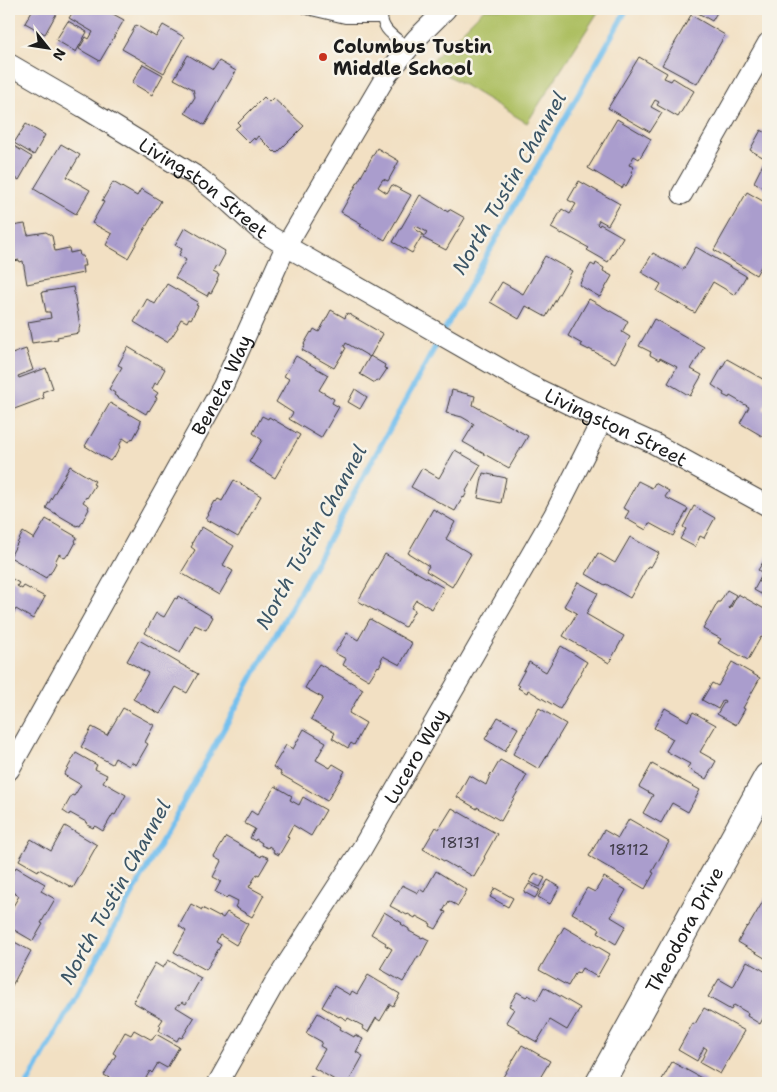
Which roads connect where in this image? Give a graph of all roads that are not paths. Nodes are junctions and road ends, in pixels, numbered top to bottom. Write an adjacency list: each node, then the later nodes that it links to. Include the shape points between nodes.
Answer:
1 (307, 9): 3 (lane, via 345,18)
2 (446, 9): 5 (street, Beneta Way)
3 (382, 12): 5 (lane, via 385,28)
4 (768, 43): 7 (street)
5 (408, 47): 8 (street, Beneta Way, via 386,76)
6 (9, 64): 8 (street, Livingston Street, via 199,178 260,230)
7 (682, 194)
8 (286, 246): 9 (street, Livingston Street, via 528,384); 11 (street, Beneta Way, via 223,386)
9 (602, 420): 10 (street, Livingston Street, via 653,443); 13 (street, Lucero Way, via 554,516 361,850 274,984)
10 (768, 506)
11 (9, 770)
12 (768, 777): 14 (street, Theodora Drive)
13 (218, 1083)
14 (600, 1083)

